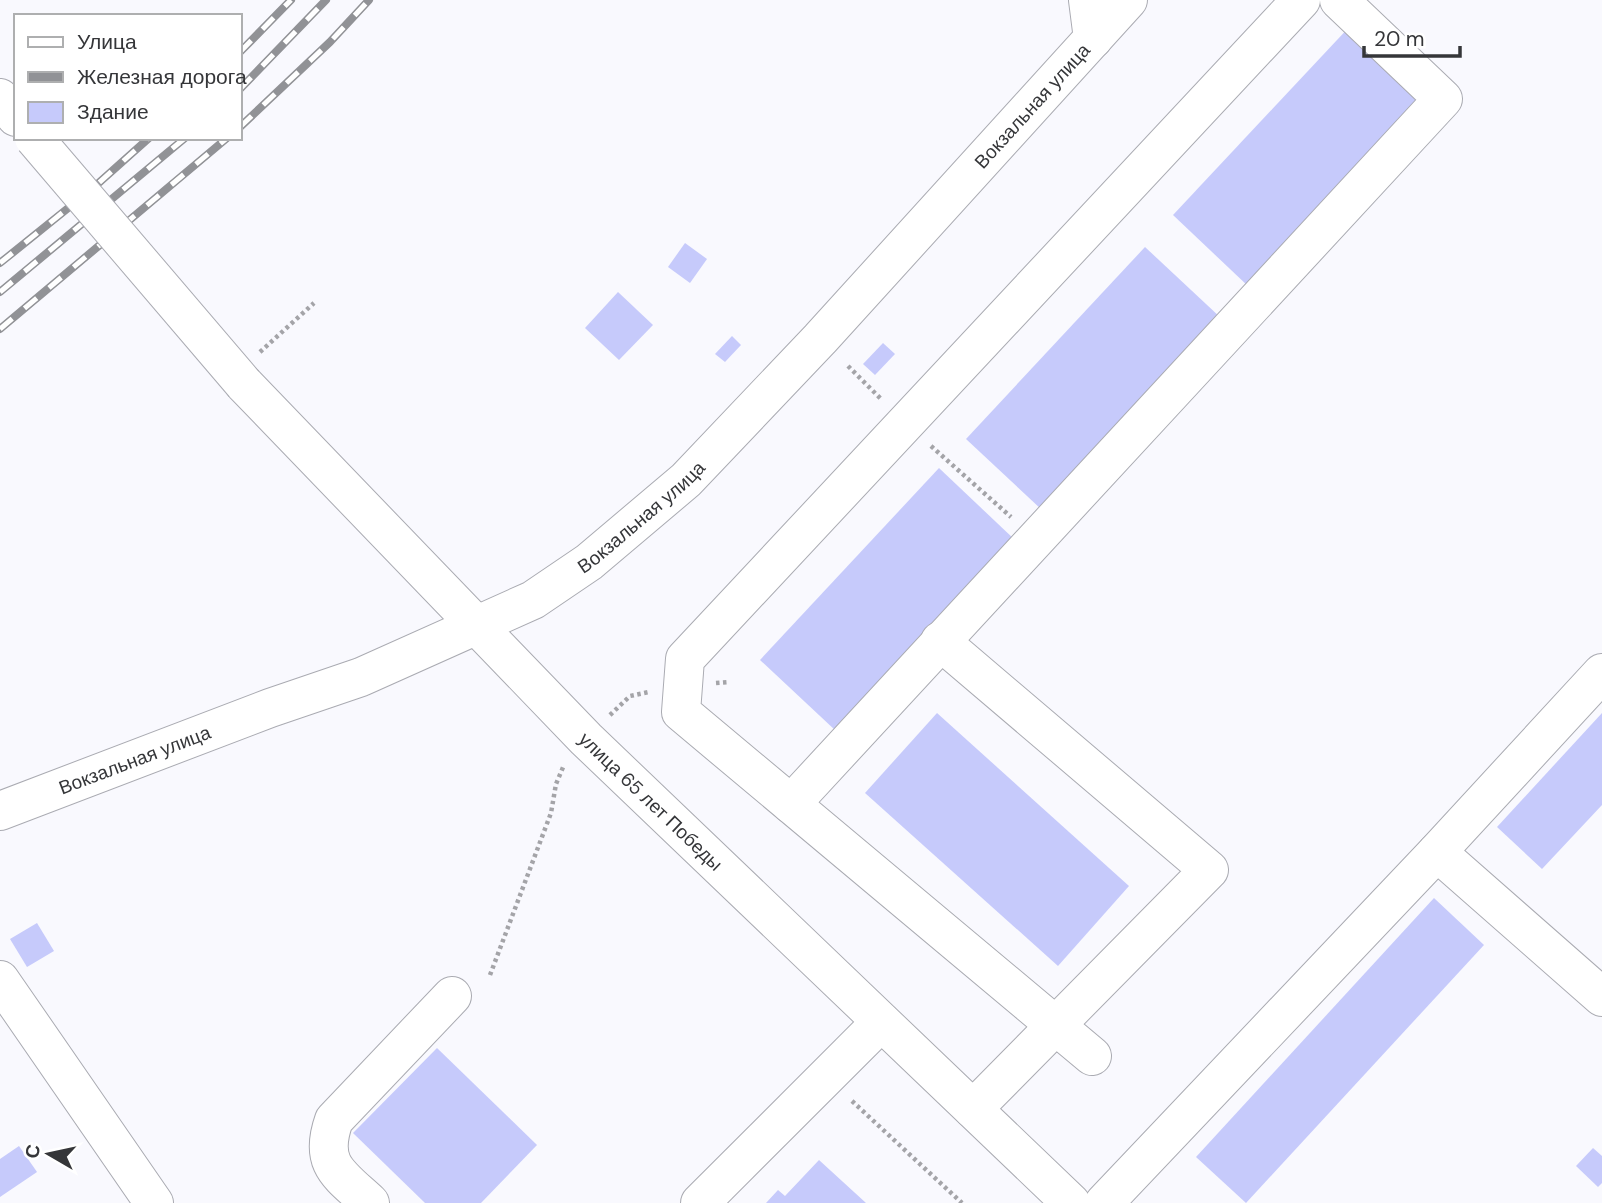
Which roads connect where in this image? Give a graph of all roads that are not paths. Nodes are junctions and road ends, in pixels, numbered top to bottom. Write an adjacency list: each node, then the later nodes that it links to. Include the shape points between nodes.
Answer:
1 (1088, 0): 5 (street)
2 (1128, 0): 5 (street, Вокзальная улица)
3 (1301, 0): 12 (street, via 685,659 681,712)
4 (1339, 0): 10 (street, via 1443,99)
5 (1093, 39): 9 (street, Вокзальная улица, via 685,480 589,562 533,600)
6 (0, 98): 7 (street)
7 (14, 115)
8 (36, 140): 9 (street, улица 65 лет Победы, bridge)
9 (478, 626): 13 (street, Вокзальная улица, via 361,677); 18 (street, улица 65 лет Победы, via 586,739)
10 (940, 641): 12 (street); 19 (street, via 1209,870)
11 (1602, 673): 14 (street)
12 (792, 804): 19 (street)
13 (0, 811)
14 (1437, 852): 17 (street); 26 (street)
15 (0, 980): 22 (street)
16 (452, 996): 23 (street, via 334,1120 327,1149 331,1164)
17 (1602, 997)
18 (881, 1022): 21 (street, улица 65 лет Победы); 24 (street)
19 (1056, 1026): 20 (street); 21 (street)
20 (1092, 1056)
21 (973, 1110): 25 (street, улица 65 лет Победы)
22 (154, 1203)
23 (370, 1203)
24 (700, 1203)
25 (1071, 1203)
26 (1104, 1203)

